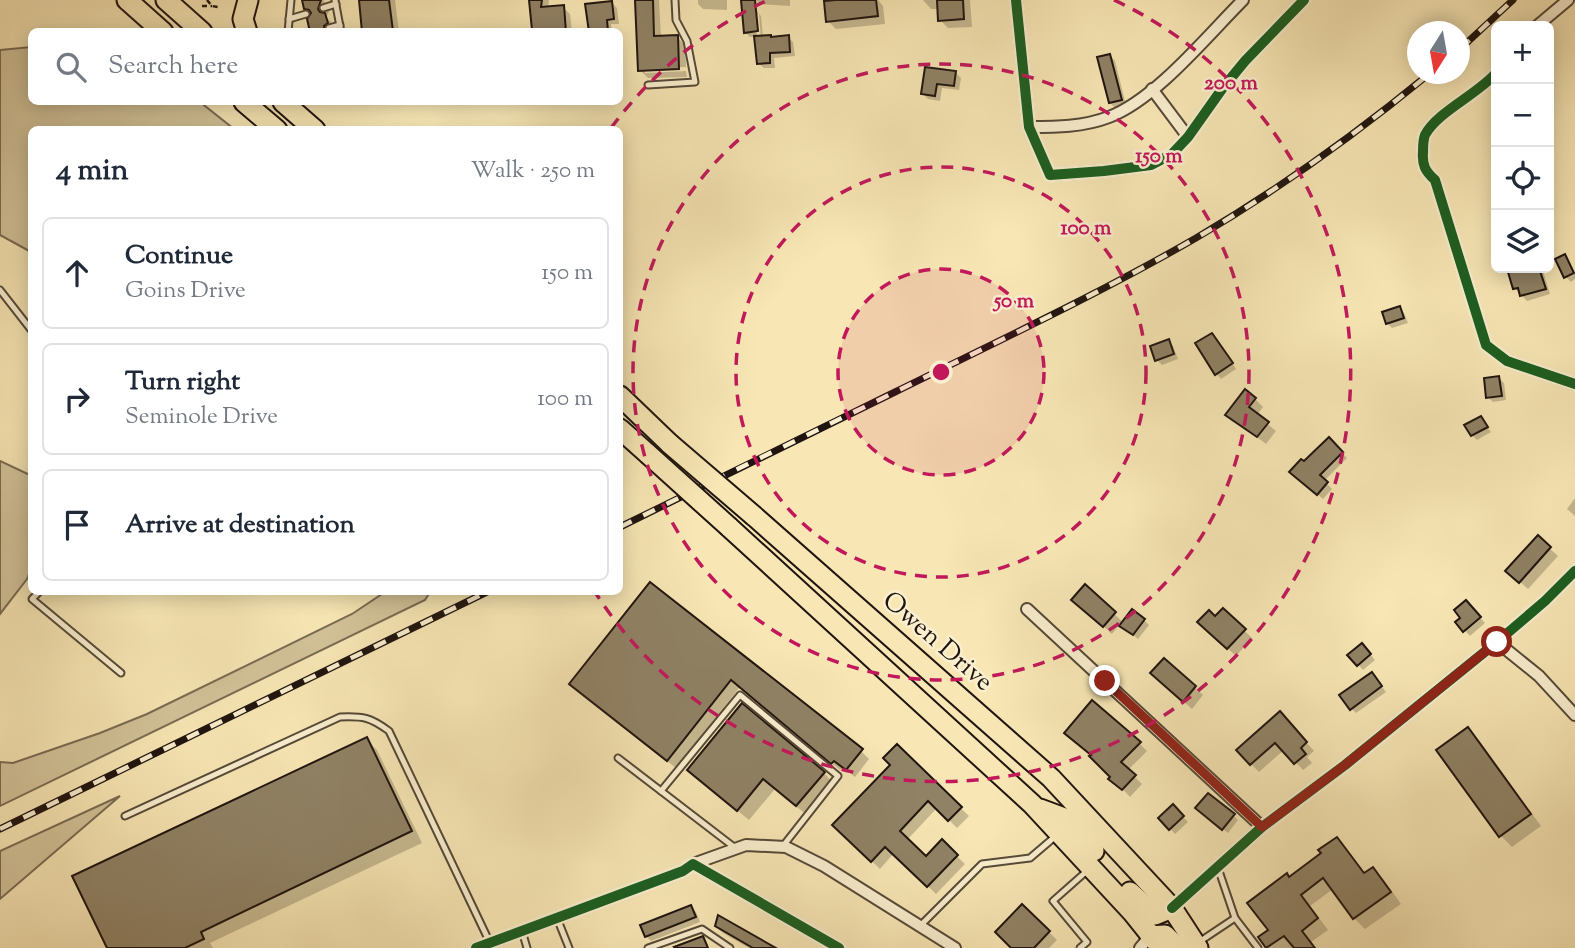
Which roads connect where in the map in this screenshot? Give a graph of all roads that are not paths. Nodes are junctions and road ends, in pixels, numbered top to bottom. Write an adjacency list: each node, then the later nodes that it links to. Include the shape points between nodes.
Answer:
1 (127, 0): 15 (highway)
2 (166, 0): 16 (highway)
3 (248, 0): 17 (highway)
4 (291, 0): 13 (lane)
5 (675, 0): 22 (lane, via 676,20 687,41 695,82)
6 (1016, 0): 30 (street)
7 (1242, 0): 23 (street)
8 (1304, 0): 31 (street, via 1222,89)
9 (1568, 0): 14 (street)
10 (335, 2): 11 (lane); 20 (lane)
11 (323, 8)
12 (306, 14): 13 (lane)
13 (289, 19): 18 (lane)
14 (1543, 21)
15 (158, 28)
16 (198, 28)
17 (246, 28)
18 (288, 28)
19 (329, 28): 20 (lane)
20 (340, 28)
21 (1491, 79): 34 (street, via 1434,123 1424,137 1422,163 1435,180 1486,345 1507,361)
22 (648, 85)
23 (1152, 89): 30 (street, via 1110,117 1072,126); 31 (street)
24 (248, 105): 27 (highway)
25 (287, 105): 28 (highway)
26 (297, 105): 29 (highway)
27 (272, 126)
28 (311, 126)
29 (313, 126)
30 (1029, 127): 31 (street, via 1050,175 1151,165 1172,154)
31 (1188, 137)
32 (0, 290): 33 (lane)
33 (28, 326)
34 (1575, 384)
35 (623, 399): 54 (highway, Owen Drive, bridge, via 1051,778)
36 (623, 432): 45 (highway, Owen Drive, bridge)
37 (1575, 571): 40 (street)
38 (36, 595): 41 (lane, via 32,600)
39 (1027, 609): 47 (street)
40 (1497, 642): 42 (street, via 1539,676); 47 (street)
41 (121, 673)
42 (1575, 715)
43 (618, 758): 44 (lane)
44 (661, 791): 49 (lane, via 740,695 838,776); 50 (lane)
45 (1035, 807): 48 (highway, Owen Drive); 54 (highway, via 1064,818 1143,907 1155,915)
46 (125, 816): 59 (lane, via 340,717 375,720 389,731)
47 (1262, 827): 53 (street)
48 (1060, 834): 52 (highway, Owen Drive); 57 (lane, via 1030,858 982,864)
49 (782, 846): 50 (street); 57 (street, via 824,866)
50 (736, 848): 51 (street)
51 (693, 864): 55 (street); 67 (street)
52 (1091, 867): 60 (highway, Owen Drive, via 1133,913); 69 (lane, via 1052,901 1087,942)
53 (1217, 867): 54 (street); 56 (lane)
54 (1172, 908): 61 (highway, Owen Drive)
55 (557, 917): 58 (street); 64 (lane)
56 (1235, 918): 61 (lane); 70 (lane)
57 (919, 926): 68 (street)
58 (522, 931): 59 (street); 63 (lane)
59 (491, 943): 62 (street)
60 (1151, 944): 61 (highway, via 1165,935)
61 (1191, 947)
62 (476, 948)
63 (527, 948)
64 (569, 948)
65 (648, 948): 66 (lane, via 702,929)
66 (730, 948)
67 (839, 948)
68 (955, 948)
69 (1080, 948)
70 (1258, 948)

